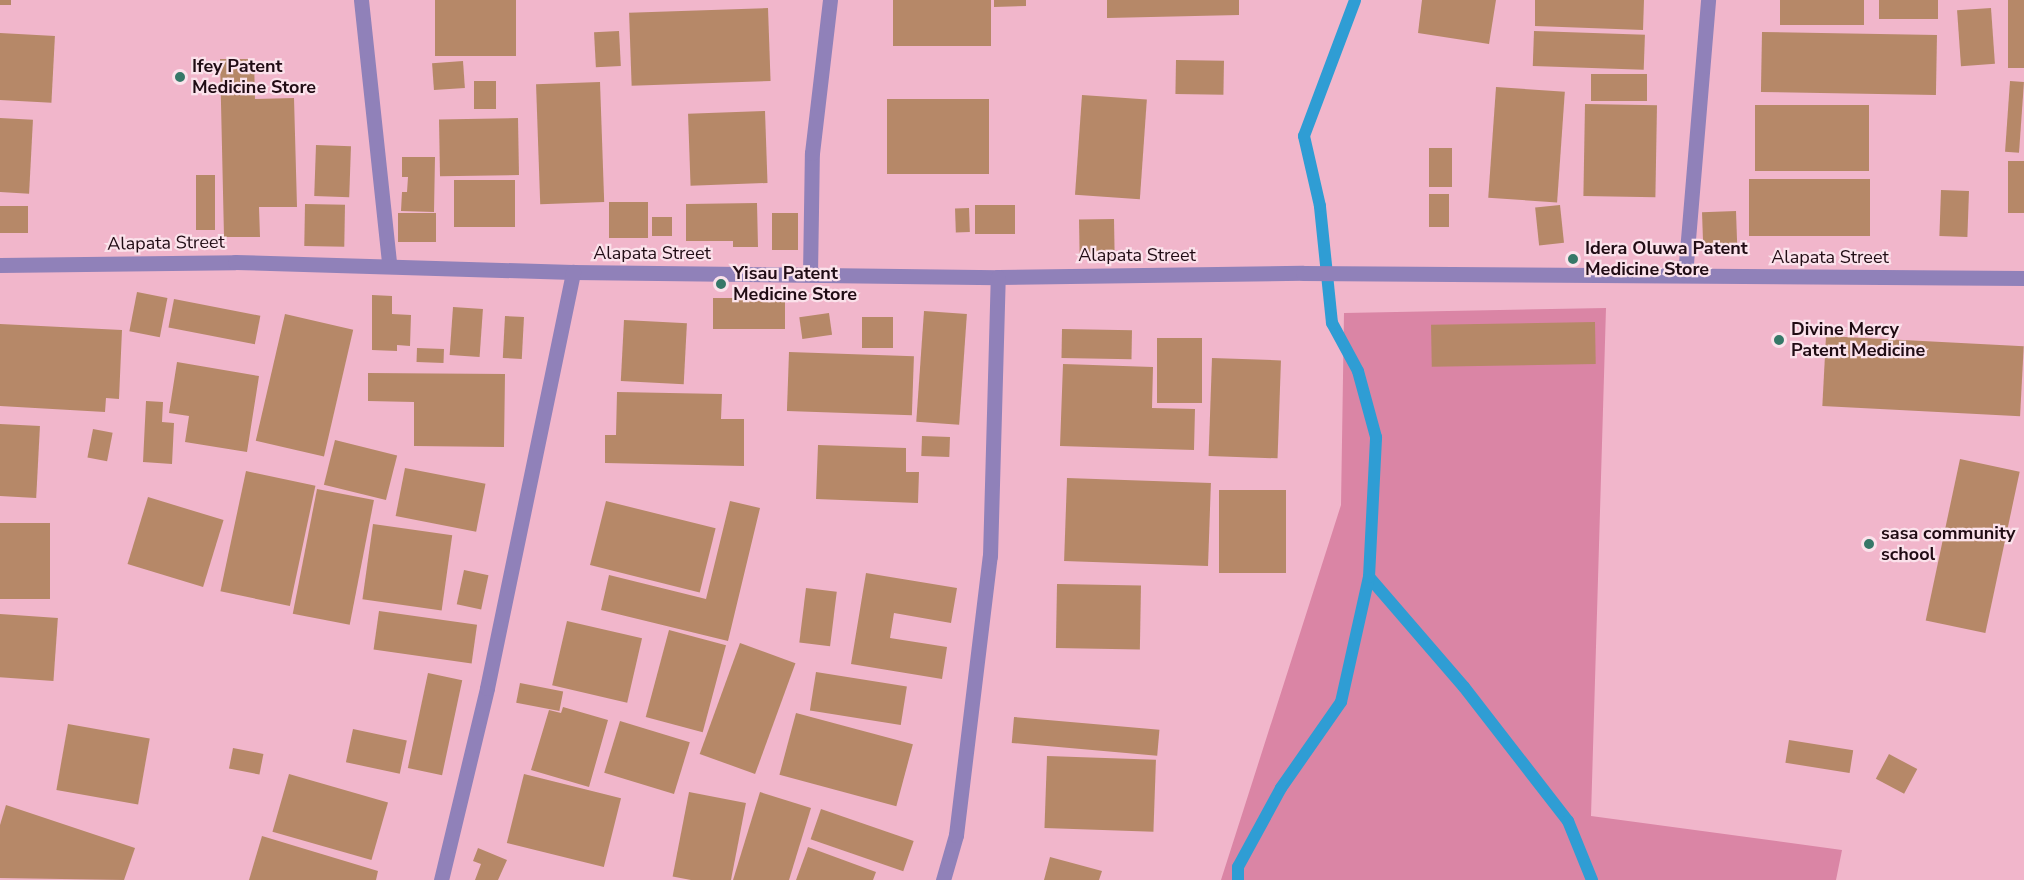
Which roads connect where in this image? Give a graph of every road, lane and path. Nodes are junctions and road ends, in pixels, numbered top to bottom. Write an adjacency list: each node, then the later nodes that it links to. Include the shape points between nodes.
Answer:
1 (361, 0): 4 (street)
2 (830, 0): 7 (street, via 812,153)
3 (1708, 0): 8 (street)
4 (389, 264): 5 (street, Alapata Street); 6 (street, Alapata Street)
5 (0, 265)
6 (573, 272): 7 (street, Alapata Street); 11 (street, via 487,688)
7 (810, 274): 9 (street, Alapata Street)
8 (1685, 275): 9 (street, Alapata Street, via 1303,273); 10 (street, Alapata Street)
9 (998, 277): 12 (street, via 990,556 956,835)
10 (2024, 278)
11 (441, 880)
12 (943, 880)

